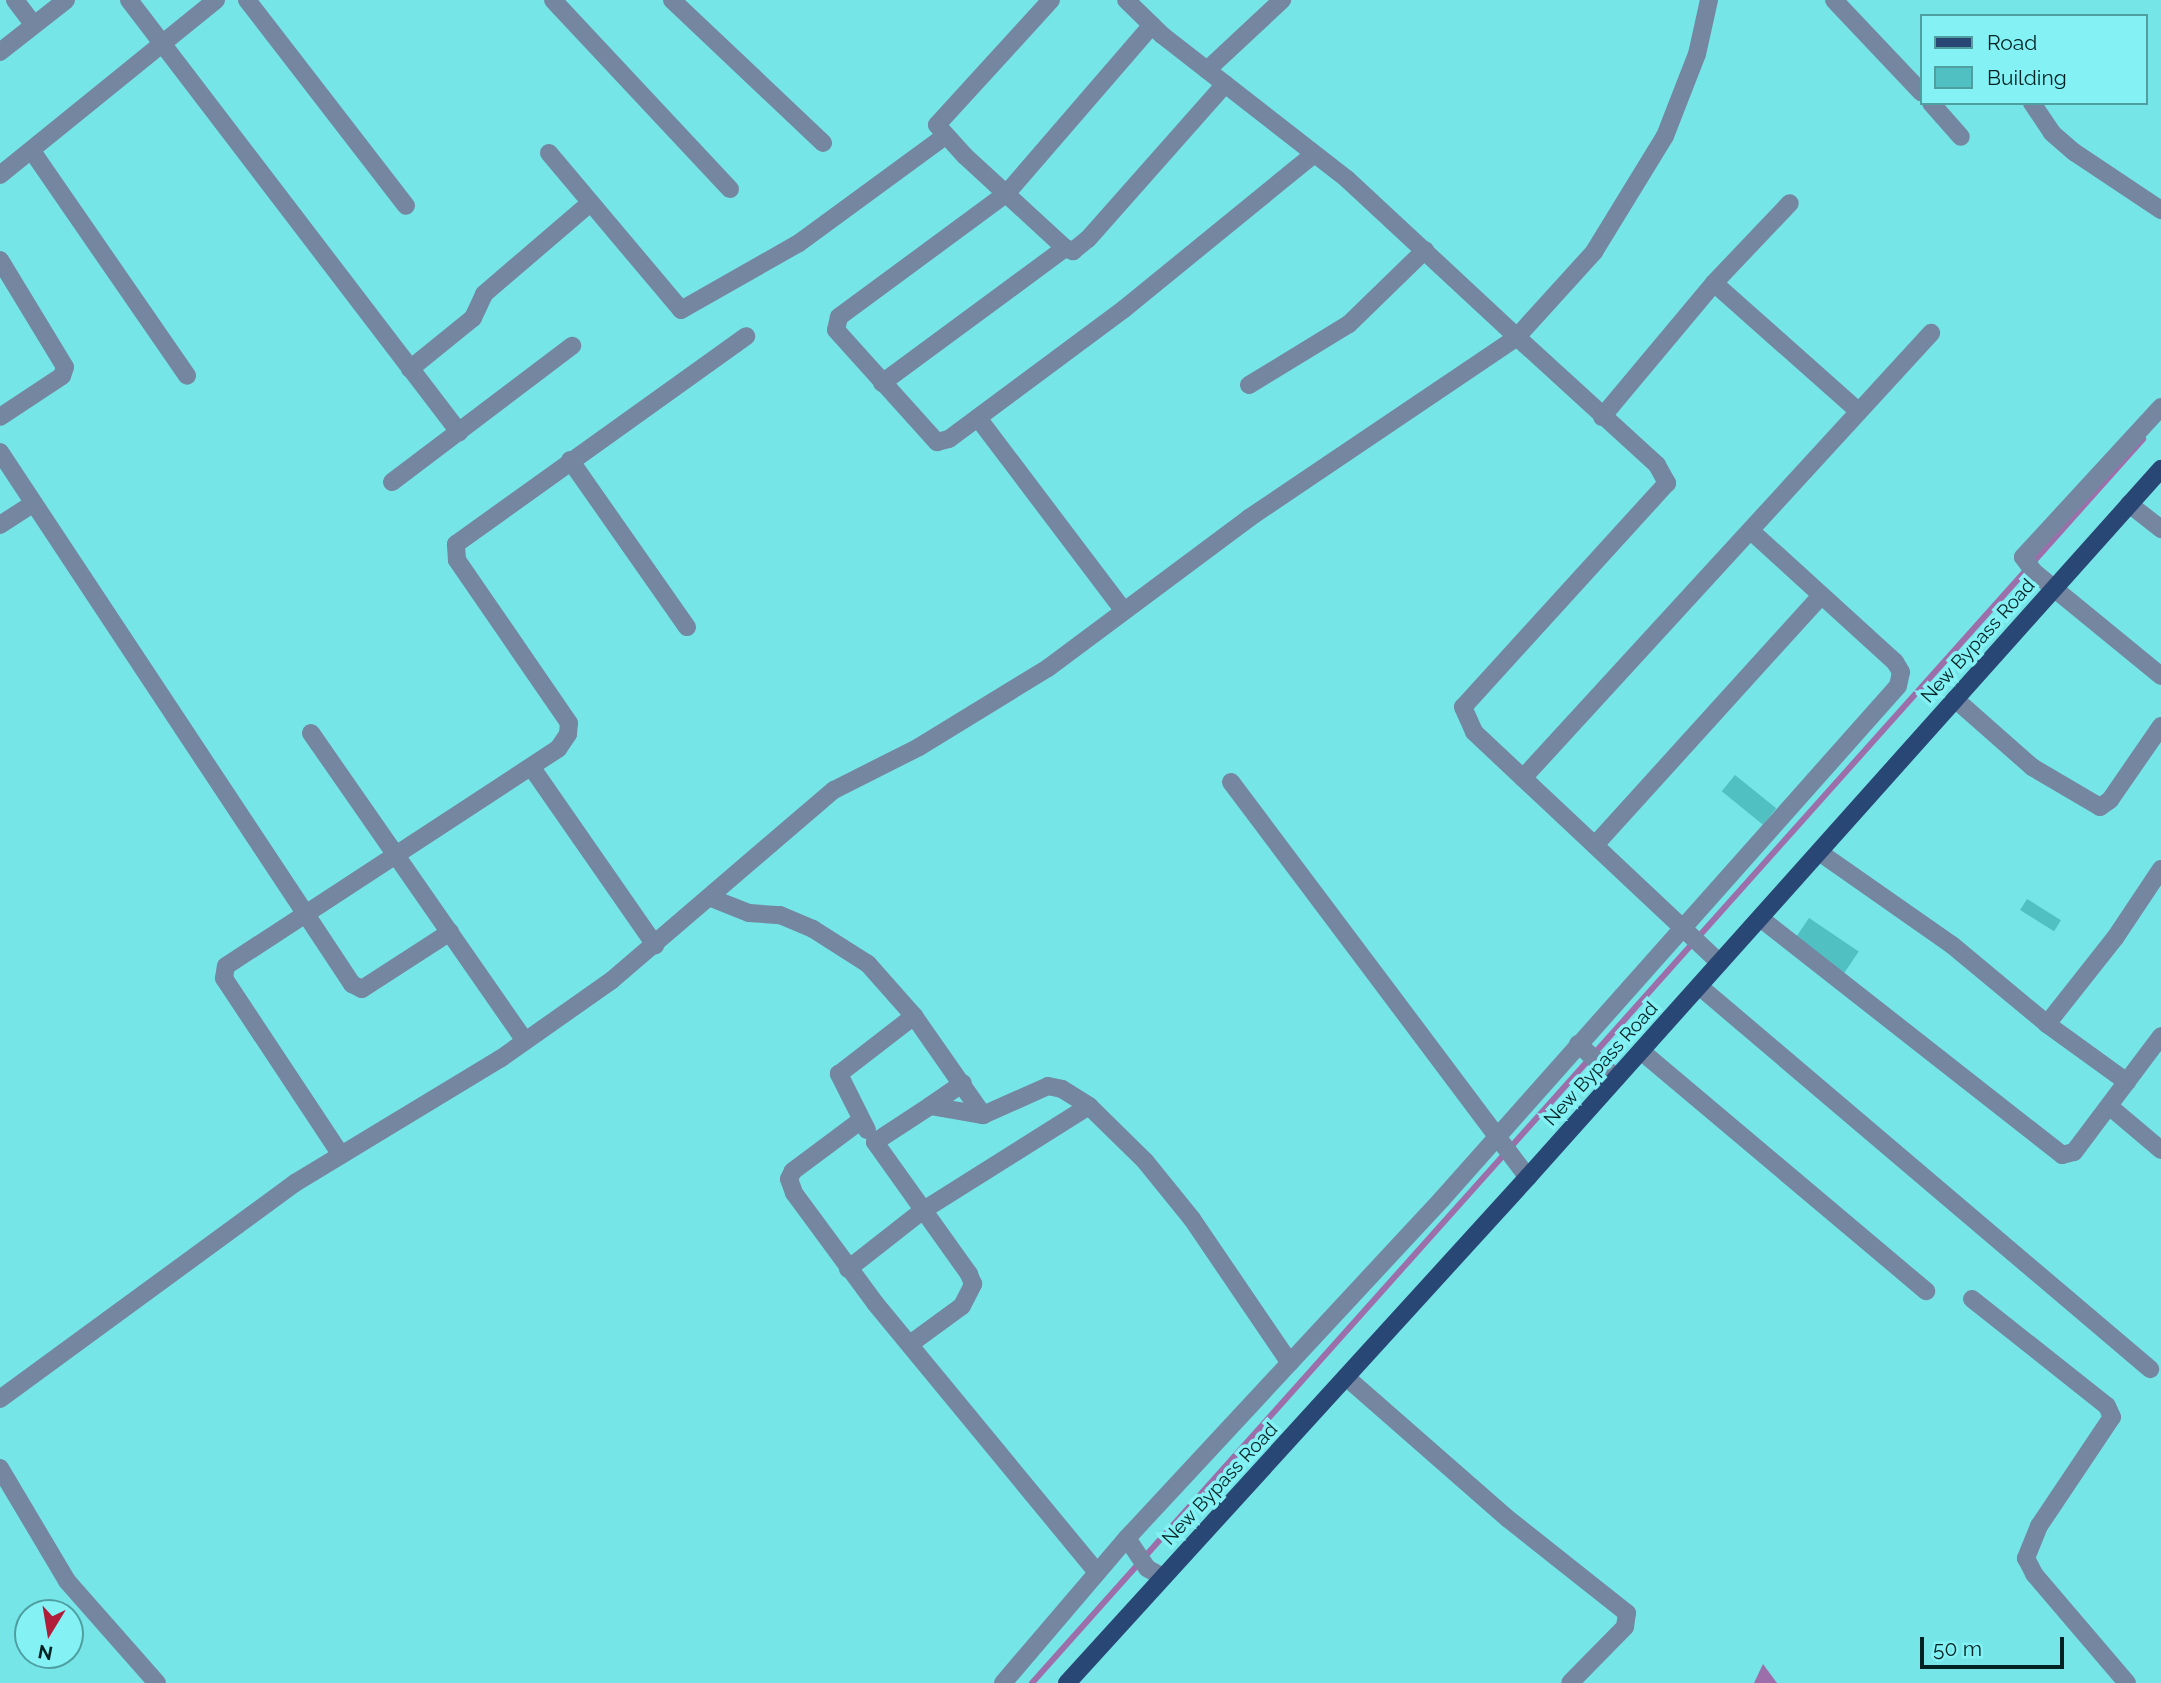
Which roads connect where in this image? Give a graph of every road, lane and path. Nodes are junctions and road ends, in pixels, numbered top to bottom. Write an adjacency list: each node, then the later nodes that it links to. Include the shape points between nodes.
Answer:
1 (15, 0): 14 (street)
2 (66, 0): 14 (street)
3 (128, 0): 15 (street)
4 (216, 0): 15 (street)
5 (247, 0): 33 (street)
6 (553, 0): 29 (street)
7 (672, 0): 24 (street)
8 (1051, 0): 22 (street, via 937,125)
9 (1282, 0): 17 (street)
10 (1709, 0): 41 (street, via 1697,54 1665,136 1594,252)
11 (1834, 0): 19 (street)
12 (1134, 3): 13 (street)
13 (1152, 24): 17 (street); 30 (street)
14 (34, 25): 16 (street)
15 (164, 46): 25 (street); 43 (street)
16 (0, 52)
17 (1207, 70): 18 (street)
18 (1225, 84): 27 (street); 35 (street, via 1088,239 1073,251)
19 (1920, 91)
20 (1933, 105): 23 (street)
21 (2033, 105): 34 (street, via 2052,132 2074,152)
22 (944, 136): 30 (street); 31 (street, via 799,243 681,310)
23 (1961, 137)
24 (823, 143)
25 (32, 151): 28 (street); 44 (street)
26 (549, 153): 31 (street)
27 (1314, 154): 36 (street); 51 (street, via 1247,213)
28 (0, 175)
29 (730, 189)
30 (1007, 193): 35 (street); 45 (street, via 839,317 836,330)
31 (590, 203): 43 (street, via 484,294 473,318)
32 (1790, 203): 38 (street)
33 (406, 206)
34 (2161, 210)
35 (1065, 248): 45 (street)
36 (1425, 250): 41 (street); 46 (street, via 1349,324)
37 (0, 261): 49 (street, via 65,368 62,376)
38 (1714, 283): 48 (street); 50 (street)
39 (1931, 333): 48 (street)
40 (746, 336): 54 (street)
41 (1517, 337): 50 (street); 64 (street, via 1249,518)
42 (572, 346): 52 (street)
43 (410, 369): 52 (street)
44 (187, 376)
45 (882, 383): 51 (street, via 937,442)
46 (1250, 386)
47 (2161, 407): 62 (street, via 2023,552 2029,567)
48 (1858, 411): 61 (street)
49 (0, 417)
50 (1602, 417): 71 (street, via 1657,465 1667,483 1463,707 1474,732)
51 (978, 418): 64 (street)
52 (459, 432): 56 (street)
53 (0, 452): 57 (street)
54 (570, 460): 65 (street); 70 (street, via 456,544 457,560 569,723 558,749)
55 (2161, 469): 58 (main road, New Bypass Road)
56 (392, 482)
57 (34, 503): 59 (street); 78 (street)
58 (2129, 504): 60 (street); 62 (main road, New Bypass Road)
59 (0, 525)
60 (2161, 529)
61 (1752, 532): 63 (street); 71 (street)
62 (2054, 587): 66 (street); 67 (main road, New Bypass Road)
63 (1821, 596): 73 (street); 81 (street, via 1895,662 1902,679)
64 (1123, 610): 77 (street, via 1048,668 919,747 834,790)
65 (687, 627)
66 (2161, 676)
67 (1955, 699): 68 (street, via 2032,767 2100,807 2110,800); 74 (main road, New Bypass Road)
68 (2161, 726)
69 (312, 733): 75 (street)
70 (532, 768): 75 (street); 82 (street)
71 (1522, 778): 73 (street)
72 (1231, 782): 100 (street)
73 (1595, 845): 81 (street)
74 (1819, 852): 79 (main road, New Bypass Road); 86 (street, via 1952,945)
75 (397, 854): 78 (street); 80 (street)
76 (2161, 869): 86 (street, via 2115,938)
77 (711, 898): 82 (street); 85 (street, via 750,913 780,915 813,929 869,964)
78 (306, 911): 80 (street, via 352,984 362,989); 102 (street, via 226,966 224,978)
79 (1760, 918): 83 (main road, New Bypass Road); 96 (street, via 2062,1155 2074,1152)
80 (450, 932): 88 (street)
81 (1691, 935): 83 (street); 90 (street)
82 (655, 945): 88 (street)
83 (1720, 962): 84 (main road, New Bypass Road)
84 (1699, 986): 89 (main road, New Bypass Road); 110 (street)
85 (914, 1016): 93 (street); 98 (street, via 839,1074)
86 (2047, 1024): 92 (street)
87 (2161, 1036): 92 (street)
88 (525, 1041): 102 (street)
89 (1641, 1051): 91 (main road, New Bypass Road); 106 (street)
90 (1588, 1053): 91 (street); 100 (street)
91 (1616, 1078): 103 (main road, New Bypass Road)
92 (2127, 1082): 96 (street)
93 (963, 1083): 94 (street); 97 (street)
94 (930, 1106): 97 (street); 99 (street)
95 (1090, 1106): 97 (street, via 1048,1086); 104 (street); 109 (street, via 1145,1161 1192,1219)
96 (2109, 1106): 101 (street)
97 (984, 1115)
98 (860, 1121): 99 (street); 105 (street, via 793,1171 789,1179 816,1227)
99 (875, 1142): 104 (street)
100 (1505, 1146): 103 (street); 109 (street)
101 (2161, 1150)
102 (341, 1155): 112 (street, via 125,1304)
103 (1528, 1177): 111 (main road, New Bypass Road)
104 (922, 1211): 105 (street); 108 (street, via 970,1273 972,1284 962,1306)
105 (848, 1269): 108 (street)
106 (1926, 1291)
107 (1972, 1298): 121 (street, via 2107,1406 2112,1417 2039,1525 2026,1559)
108 (910, 1343): 115 (street)
109 (1290, 1363): 114 (street)
110 (2150, 1369)
111 (1346, 1377): 116 (main road, New Bypass Road); 117 (street, via 1507,1518 1627,1613 1625,1627)
112 (0, 1399)
113 (0, 1468): 118 (street, via 67,1581)
114 (1130, 1546): 115 (street); 116 (street)
115 (1097, 1572): 119 (street)
116 (1155, 1572): 120 (main road, New Bypass Road)
117 (1574, 1681)
118 (156, 1683)
119 (1003, 1683)
120 (1067, 1683)
121 (2127, 1683)

